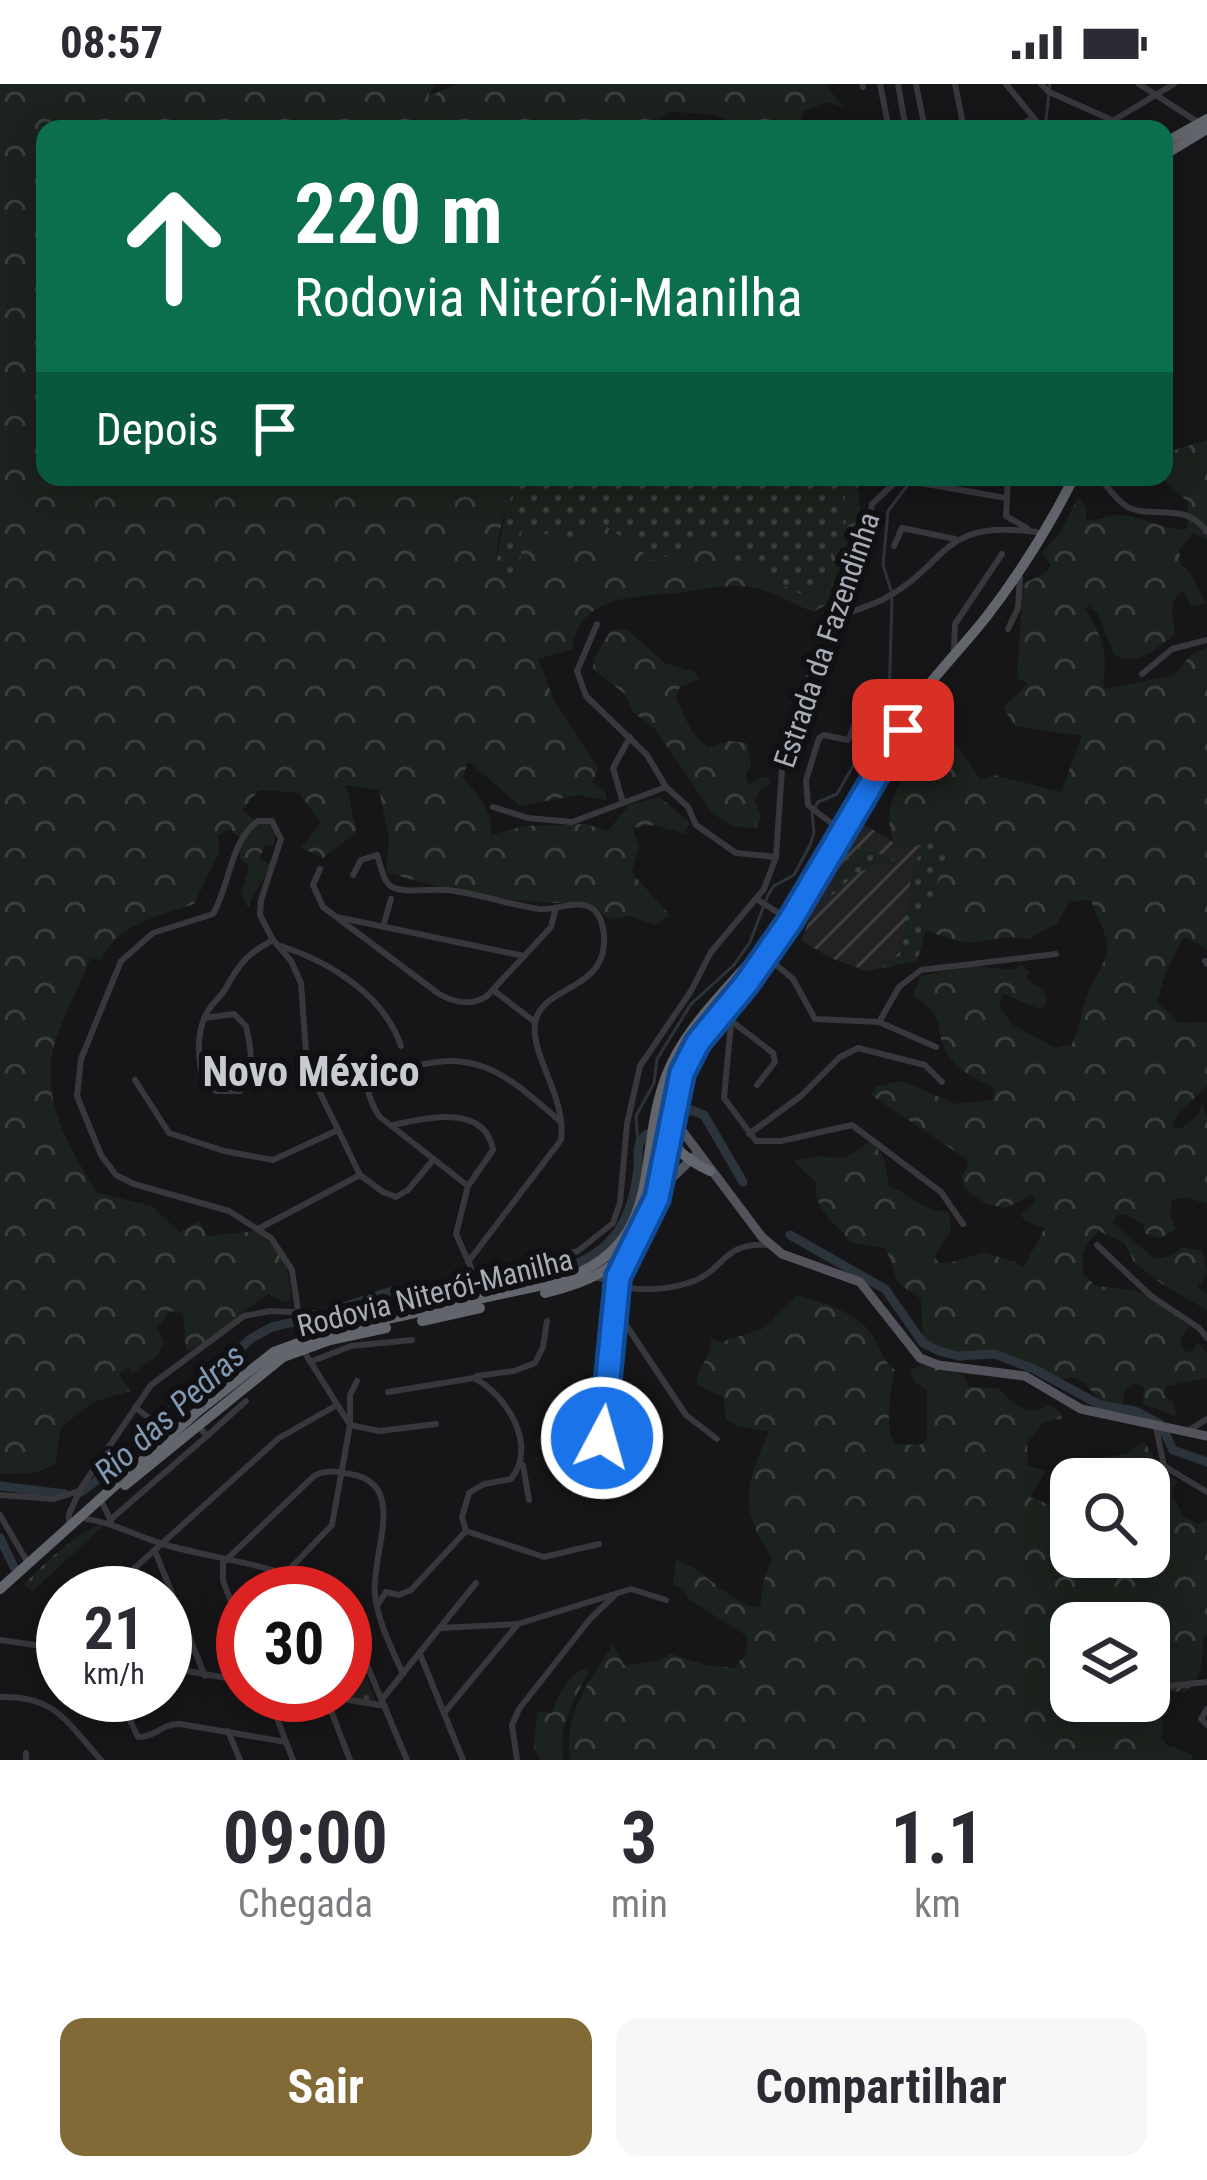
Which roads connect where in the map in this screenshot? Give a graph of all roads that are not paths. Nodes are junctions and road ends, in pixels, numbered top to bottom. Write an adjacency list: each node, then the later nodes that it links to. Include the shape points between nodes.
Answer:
1 (880, 84): 11 (street)
2 (898, 84): 12 (street)
3 (916, 84): 13 (street)
4 (955, 84): 14 (street)
5 (1006, 84): 10 (street)
6 (1139, 84): 9 (street)
7 (1174, 84): 9 (street)
8 (1045, 88): 16 (street)
9 (1155, 96): 16 (street); 17 (street)
10 (1032, 118): 15 (street)
11 (887, 120)
12 (905, 120)
13 (923, 120)
14 (965, 120)
15 (1029, 120)
16 (1112, 120)
17 (1204, 124): 18 (highway); 19 (highway)
18 (1173, 139)
19 (1173, 148)
20 (891, 486): 33 (street, Estrada da Fazendinha, via 872,504 866,542)
21 (938, 486): 26 (street)
22 (1007, 486): 26 (street)
23 (1072, 486): 28 (highway, Rodovia Niterói-Manilha)
24 (1073, 486): 32 (highway, Rodovia Niterói-Manilha)
25 (1108, 486): 27 (street, via 1129,508 1179,514)
26 (1006, 498): 28 (street, via 1006,516)
27 (1207, 532)
28 (1039, 533): 29 (street, via 996,528); 37 (highway, Rodovia Niterói-Manilha)
29 (955, 539): 30 (street, via 904,528); 33 (street, via 884,599)
30 (894, 546)
31 (1003, 554): 37 (street, via 955,624)
32 (1021, 578): 35 (street); 57 (highway, Rodovia Niterói-Manilha, via 916,711)
33 (829, 620): 45 (street, Estrada da Fazendinha, via 783,755)
34 (597, 624): 40 (street, via 580,659 580,686)
35 (1008, 629)
36 (1207, 640): 38 (street, via 1172,650)
37 (954, 655): 44 (highway, Rodovia Niterói-Manilha)
38 (1142, 674)
39 (860, 713): 44 (street, via 848,740 819,739 805,791 813,811)
40 (630, 737): 41 (street); 42 (street, via 614,768)
41 (666, 787): 42 (street); 45 (street, via 696,825 730,849)
42 (623, 801): 43 (street, via 560,823)
43 (493, 807)
44 (836, 827): 52 (highway, Rodovia Niterói-Manilha)
45 (776, 857): 49 (street, Estrada da Fazendinha)
46 (320, 868): 51 (street, via 314,893)
47 (353, 875): 50 (street, via 361,860 376,855 395,888)
48 (391, 899): 53 (street)
49 (763, 904): 52 (street); 91 (street, Estrada da Fazendinha, via 711,952 640,1066 613,1223 578,1251)
50 (556, 909): 56 (street); 61 (street, via 592,908 604,944 588,978 545,1005)
51 (334, 916): 53 (street); 58 (street, via 446,998 475,1002)
52 (784, 917): 67 (highway, Rodovia Niterói-Manilha)
53 (383, 927): 56 (street)
54 (275, 943): 60 (street, via 238,963); 64 (street, via 352,982 385,1015); 75 (street, via 302,983 308,1066); 85 (street, via 260,908 281,838 265,820 247,831 213,914 153,934 121,961 76,1083 88,1128 116,1175 211,1204)
55 (1056, 954): 63 (street, via 921,970 898,987)
56 (524, 956): 58 (street)
57 (771, 959): 59 (highway, Rodovia Niterói-Manilha); 63 (street, via 815,1018); 74 (main road, via 730,992 686,1048 668,1098)
58 (493, 990): 61 (street)
59 (721, 1013): 62 (street); 83 (highway, Rodovia Niterói-Manilha, bridge, via 688,1060)
60 (204, 1018): 60 (street, via 203,1078 216,1091 241,1090 250,1078 246,1025 234,1014)
61 (535, 1022): 72 (street)
62 (731, 1022): 71 (street, via 774,1055); 76 (street, via 722,1092)
63 (878, 1022): 65 (street)
64 (401, 1046)
65 (936, 1047)
66 (352, 1064): 73 (street, via 376,1113)
67 (670, 1065): 74 (highway, via 658,1114); 79 (highway, Rodovia Niterói-Manilha)
68 (394, 1073): 72 (street, via 480,1063)
69 (135, 1080): 75 (street, via 169,1133 224,1151 273,1160)
70 (942, 1082): 76 (street, via 926,1065 858,1048)
71 (757, 1085)
72 (562, 1123): 89 (street, via 554,1154)
73 (393, 1125): 77 (street); 82 (street, via 450,1117 483,1129 493,1150)
74 (669, 1127): 78 (highway); 79 (highway)
75 (338, 1130): 81 (street)
76 (749, 1134): 84 (street, via 765,1144 852,1125 941,1192)
77 (434, 1159): 81 (street, via 396,1197); 82 (street)
78 (689, 1161): 80 (highway); 83 (main road)
79 (650, 1162): 93 (highway, Rodovia Niterói-Manilha, via 632,1225 600,1264)
80 (710, 1172): 87 (main road)
81 (360, 1175): 85 (street)
82 (468, 1186): 89 (street, via 456,1234)
83 (648, 1223): 86 (highway, Rodovia Niterói-Manilha)
84 (962, 1224)
85 (258, 1229): 95 (street, via 287,1258)
86 (634, 1244): 90 (highway, Rodovia Niterói-Manilha); 92 (street)
87 (761, 1244): 92 (street, via 732,1250 691,1282); 112 (main road, via 860,1282 929,1363 1024,1376 1081,1409)
88 (1097, 1245): 98 (street)
89 (468, 1262): 91 (street)
90 (592, 1278): 92 (street); 100 (highway, Rodovia Niterói-Manilha)
91 (478, 1282): 93 (street, Estrada da Fazendinha)
92 (619, 1285): 94 (street)
93 (444, 1308): 96 (highway, Rodovia Niterói-Manilha)
94 (615, 1308): 117 (street, via 686,1414); 120 (street, via 600,1450)
95 (298, 1311): 96 (street); 107 (street, via 244,1316 151,1385)
96 (403, 1318): 114 (highway, Rodovia Niterói-Manilha, via 286,1346)
97 (547, 1321): 102 (street, via 535,1363)
98 (1207, 1338)
99 (412, 1340): 101 (street, via 352,1346)
100 (302, 1348): 101 (street); 110 (highway, Rodovia Niterói-Manilha)
101 (310, 1362): 106 (street)
102 (474, 1378): 104 (street); 118 (street, via 510,1413)
103 (357, 1382): 111 (street)
104 (388, 1392)
105 (246, 1402): 115 (street)
106 (337, 1405): 111 (street); 131 (street, via 279,1438)
107 (135, 1407): 114 (street); 121 (street)
108 (1207, 1420): 113 (street)
109 (436, 1424): 111 (street, via 380,1431)
110 (197, 1425): 115 (street); 125 (highway, Rodovia Niterói-Manilha)
111 (350, 1425): 119 (street)
112 (1156, 1427): 113 (main road); 122 (street, via 1164,1466)
113 (1183, 1433): 116 (main road)
114 (170, 1435): 129 (highway, Rodovia Niterói-Manilha)
115 (207, 1436): 128 (street)
116 (1207, 1436)
117 (717, 1438)
118 (522, 1461): 124 (street); 130 (street, via 511,1479 469,1493)
119 (342, 1472): 134 (street, via 314,1476); 139 (street, via 332,1525); 140 (street, via 371,1481 381,1494)
120 (615, 1482)
121 (79, 1491): 123 (street); 129 (street)
122 (1207, 1492)
123 (0, 1495)
124 (530, 1501)
125 (104, 1504): 127 (highway, Rodovia Niterói-Manilha); 128 (street)
126 (0, 1516): 135 (street)
127 (86, 1520): 128 (street); 143 (highway, Rodovia Niterói-Manilha)
128 (112, 1522): 131 (street)
129 (69, 1528): 135 (highway, Rodovia Niterói-Manilha)
130 (466, 1531): 132 (street, via 544,1557); 142 (street, via 411,1590)
131 (162, 1544): 133 (street); 134 (street)
132 (599, 1544)
133 (155, 1551): 136 (street); 155 (street)
134 (226, 1559): 137 (street); 138 (street)
135 (28, 1563): 143 (highway, Rodovia Niterói-Manilha)
136 (138, 1566)
137 (223, 1566)
138 (251, 1566)
139 (293, 1566)
140 (375, 1573): 142 (street); 146 (street)
141 (476, 1583): 148 (street)
142 (386, 1592): 146 (street)
143 (0, 1593)
144 (617, 1594): 145 (street, via 632,1589); 147 (street); 176 (street, via 519,1709 512,1724)
145 (665, 1600)
146 (376, 1606): 154 (street)
147 (518, 1624): 148 (street); 163 (street)
148 (440, 1628): 151 (street)
149 (0, 1640): 150 (street)
150 (36, 1645)
151 (420, 1654): 154 (street); 163 (street)
152 (192, 1673): 155 (street)
153 (372, 1674): 161 (street)
154 (403, 1674): 161 (street)
155 (206, 1676): 156 (street)
156 (216, 1678)
157 (1207, 1682): 158 (street)
158 (1170, 1686)
159 (0, 1697): 170 (street, via 55,1708)
160 (372, 1701): 161 (street)
161 (384, 1702): 174 (street)
162 (1207, 1709): 167 (street)
163 (444, 1713): 175 (street)
164 (131, 1722): 168 (street, via 138,1737 173,1724)
165 (278, 1722): 169 (street)
166 (335, 1722): 173 (street)
167 (1207, 1725)
168 (228, 1731): 169 (street); 171 (street)
169 (286, 1742): 172 (street)
170 (101, 1760)
171 (240, 1760)
172 (293, 1760)
173 (350, 1760)
174 (406, 1760)
175 (463, 1760)
176 (518, 1760)

